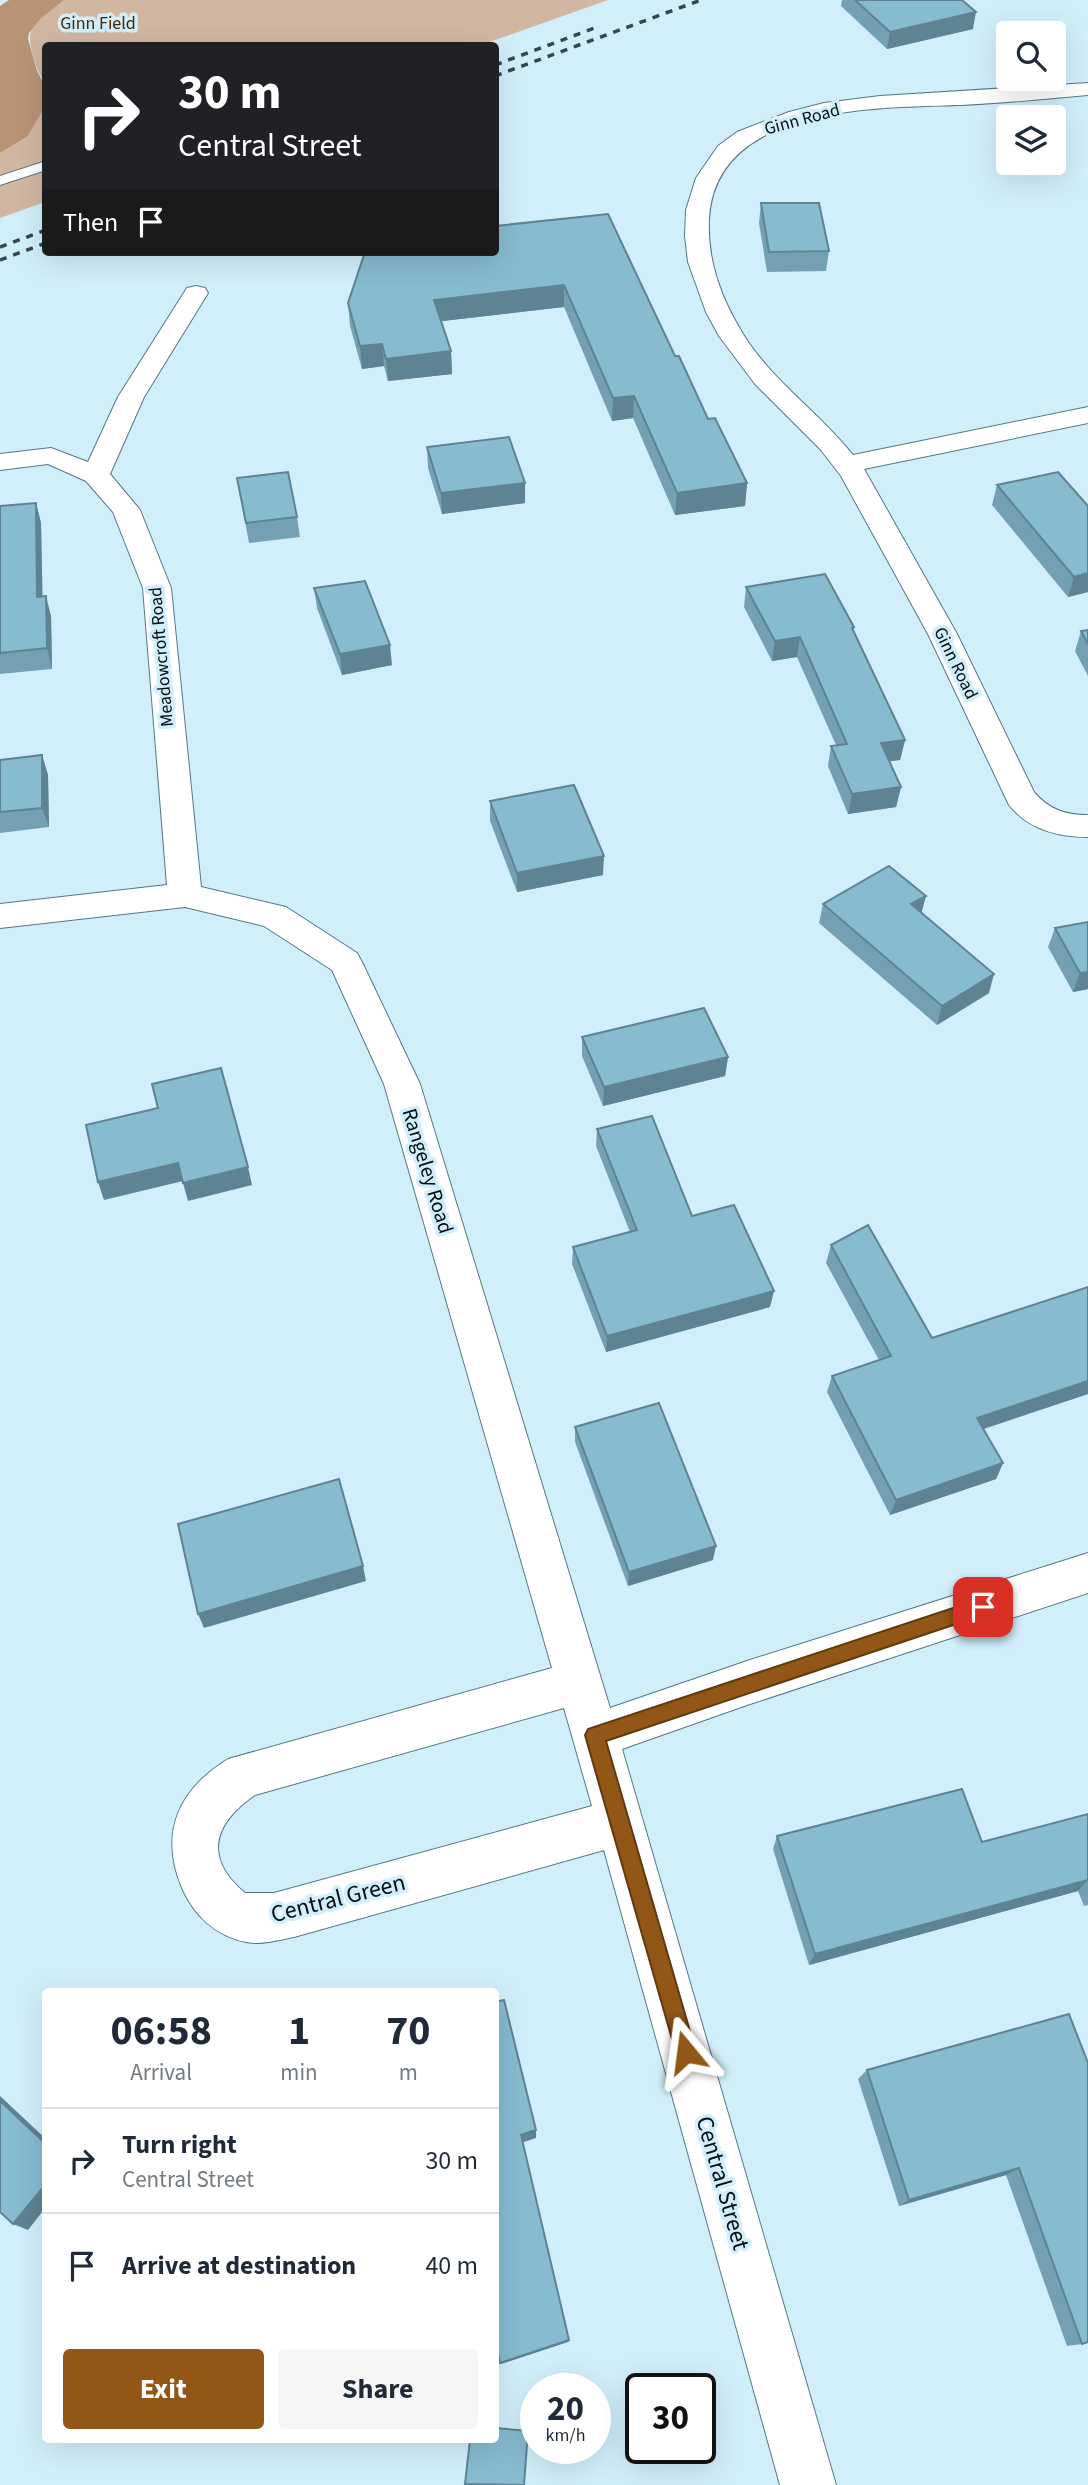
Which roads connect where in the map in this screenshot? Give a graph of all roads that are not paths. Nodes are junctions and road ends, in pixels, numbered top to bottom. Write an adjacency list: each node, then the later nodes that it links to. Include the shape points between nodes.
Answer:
1 (1088, 89): 7 (street, Ginn Road, via 898,101 813,112 741,139 709,171 696,220 698,255 708,291 745,357)
2 (42, 166): 3 (lane)
3 (0, 181)
4 (196, 293): 8 (street, via 131,397)
5 (1088, 415): 7 (street)
6 (0, 462): 8 (street, via 51,456)
7 (847, 464): 9 (street, Ginn Road, via 910,569 1020,797 1031,812 1049,821)
8 (96, 475): 10 (street, Meadowcroft Road, via 126,510 157,588)
9 (1088, 826)
10 (185, 895): 11 (street, Rangeley Road); 13 (street, Rangeley Road, via 274,916 345,962 402,1084)
11 (0, 916)
12 (1088, 1573): 14 (street)
13 (579, 1682): 14 (street, Rangeley Road); 15 (street, Central Green, via 244,1774 209,1804 195,1840 197,1858 212,1897 241,1916 265,1918)
14 (594, 1735): 15 (street, Central Street)
15 (620, 1822): 16 (street, Central Street)
16 (808, 2485)

